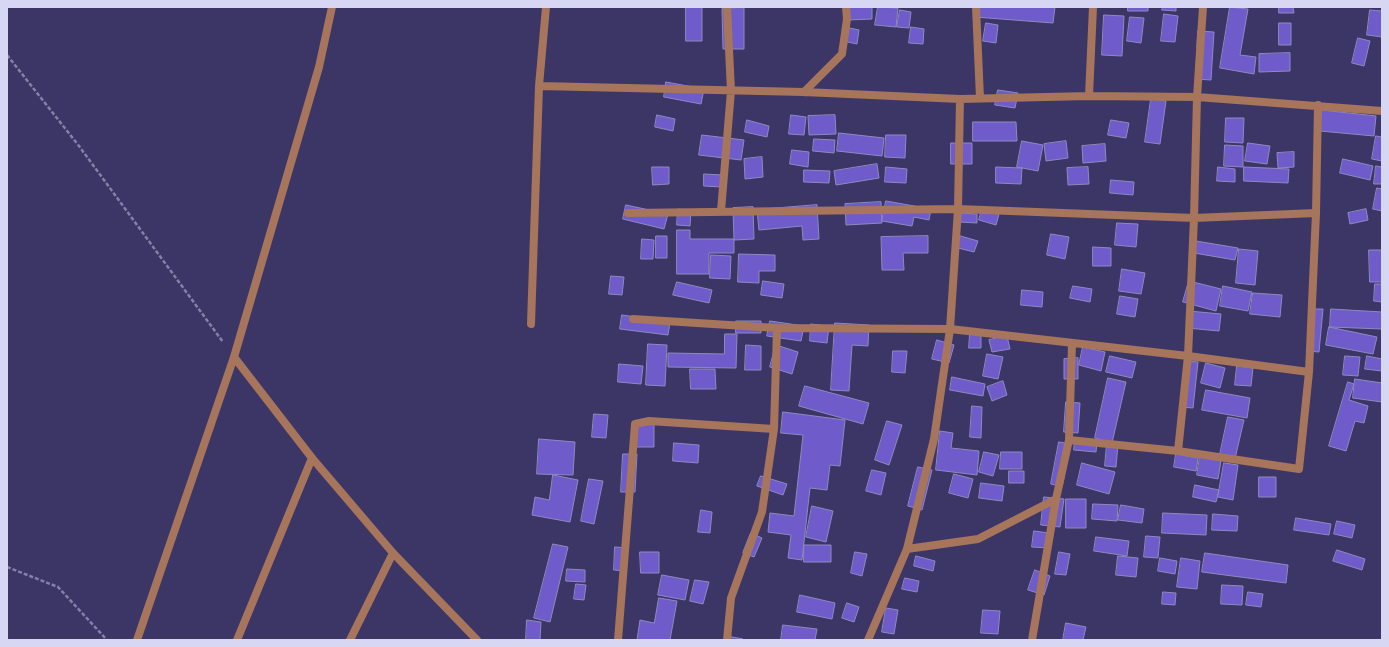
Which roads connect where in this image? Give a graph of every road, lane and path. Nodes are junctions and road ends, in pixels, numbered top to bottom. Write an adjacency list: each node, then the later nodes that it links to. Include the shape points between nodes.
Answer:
1 (332, 7): 29 (street, via 319,67)
2 (546, 7): 9 (street)
3 (727, 7): 10 (street)
4 (846, 7): 11 (street, via 842,54)
5 (976, 7): 14 (street)
6 (1093, 7): 12 (street)
7 (1202, 7): 13 (street)
8 (7, 55): 29 (path, via 79,146)
9 (539, 86): 10 (street); 24 (street)
10 (731, 91): 11 (street); 19 (street)
11 (804, 92): 15 (street)
12 (1089, 96): 13 (street); 14 (street)
13 (1197, 97): 16 (street); 22 (street)
14 (980, 98): 15 (street)
15 (960, 99): 18 (street)
16 (1318, 105): 17 (street); 21 (street)
17 (1382, 111)
18 (958, 209): 19 (street); 22 (street); 26 (street)
19 (721, 211): 20 (street)
20 (628, 213)
21 (1316, 213): 22 (street); 30 (street)
22 (1194, 218): 28 (street)
23 (633, 318): 25 (street)
24 (531, 324)
25 (777, 328): 26 (street); 31 (street)
26 (950, 329): 27 (street); 36 (street, via 934,439)
27 (1072, 344): 28 (street); 32 (street)
28 (1188, 356): 30 (street); 33 (street)
29 (234, 357): 34 (street); 40 (street)
30 (1308, 372): 33 (street, via 1299,469)
31 (774, 429): 44 (street, via 649,421 635,424); 45 (street, via 762,512 731,598)
32 (1069, 440): 33 (street); 35 (street)
33 (1178, 450)
34 (312, 458): 37 (street); 41 (street)
35 (1056, 499): 36 (street, via 978,539); 47 (street)
36 (907, 549): 46 (street)
37 (393, 553): 42 (street); 43 (street)
38 (7, 567): 39 (path, via 58,587)
39 (107, 640)
40 (137, 640)
41 (237, 640)
42 (350, 640)
43 (477, 640)
44 (618, 640)
45 (728, 640)
46 (868, 640)
47 (1032, 640)

